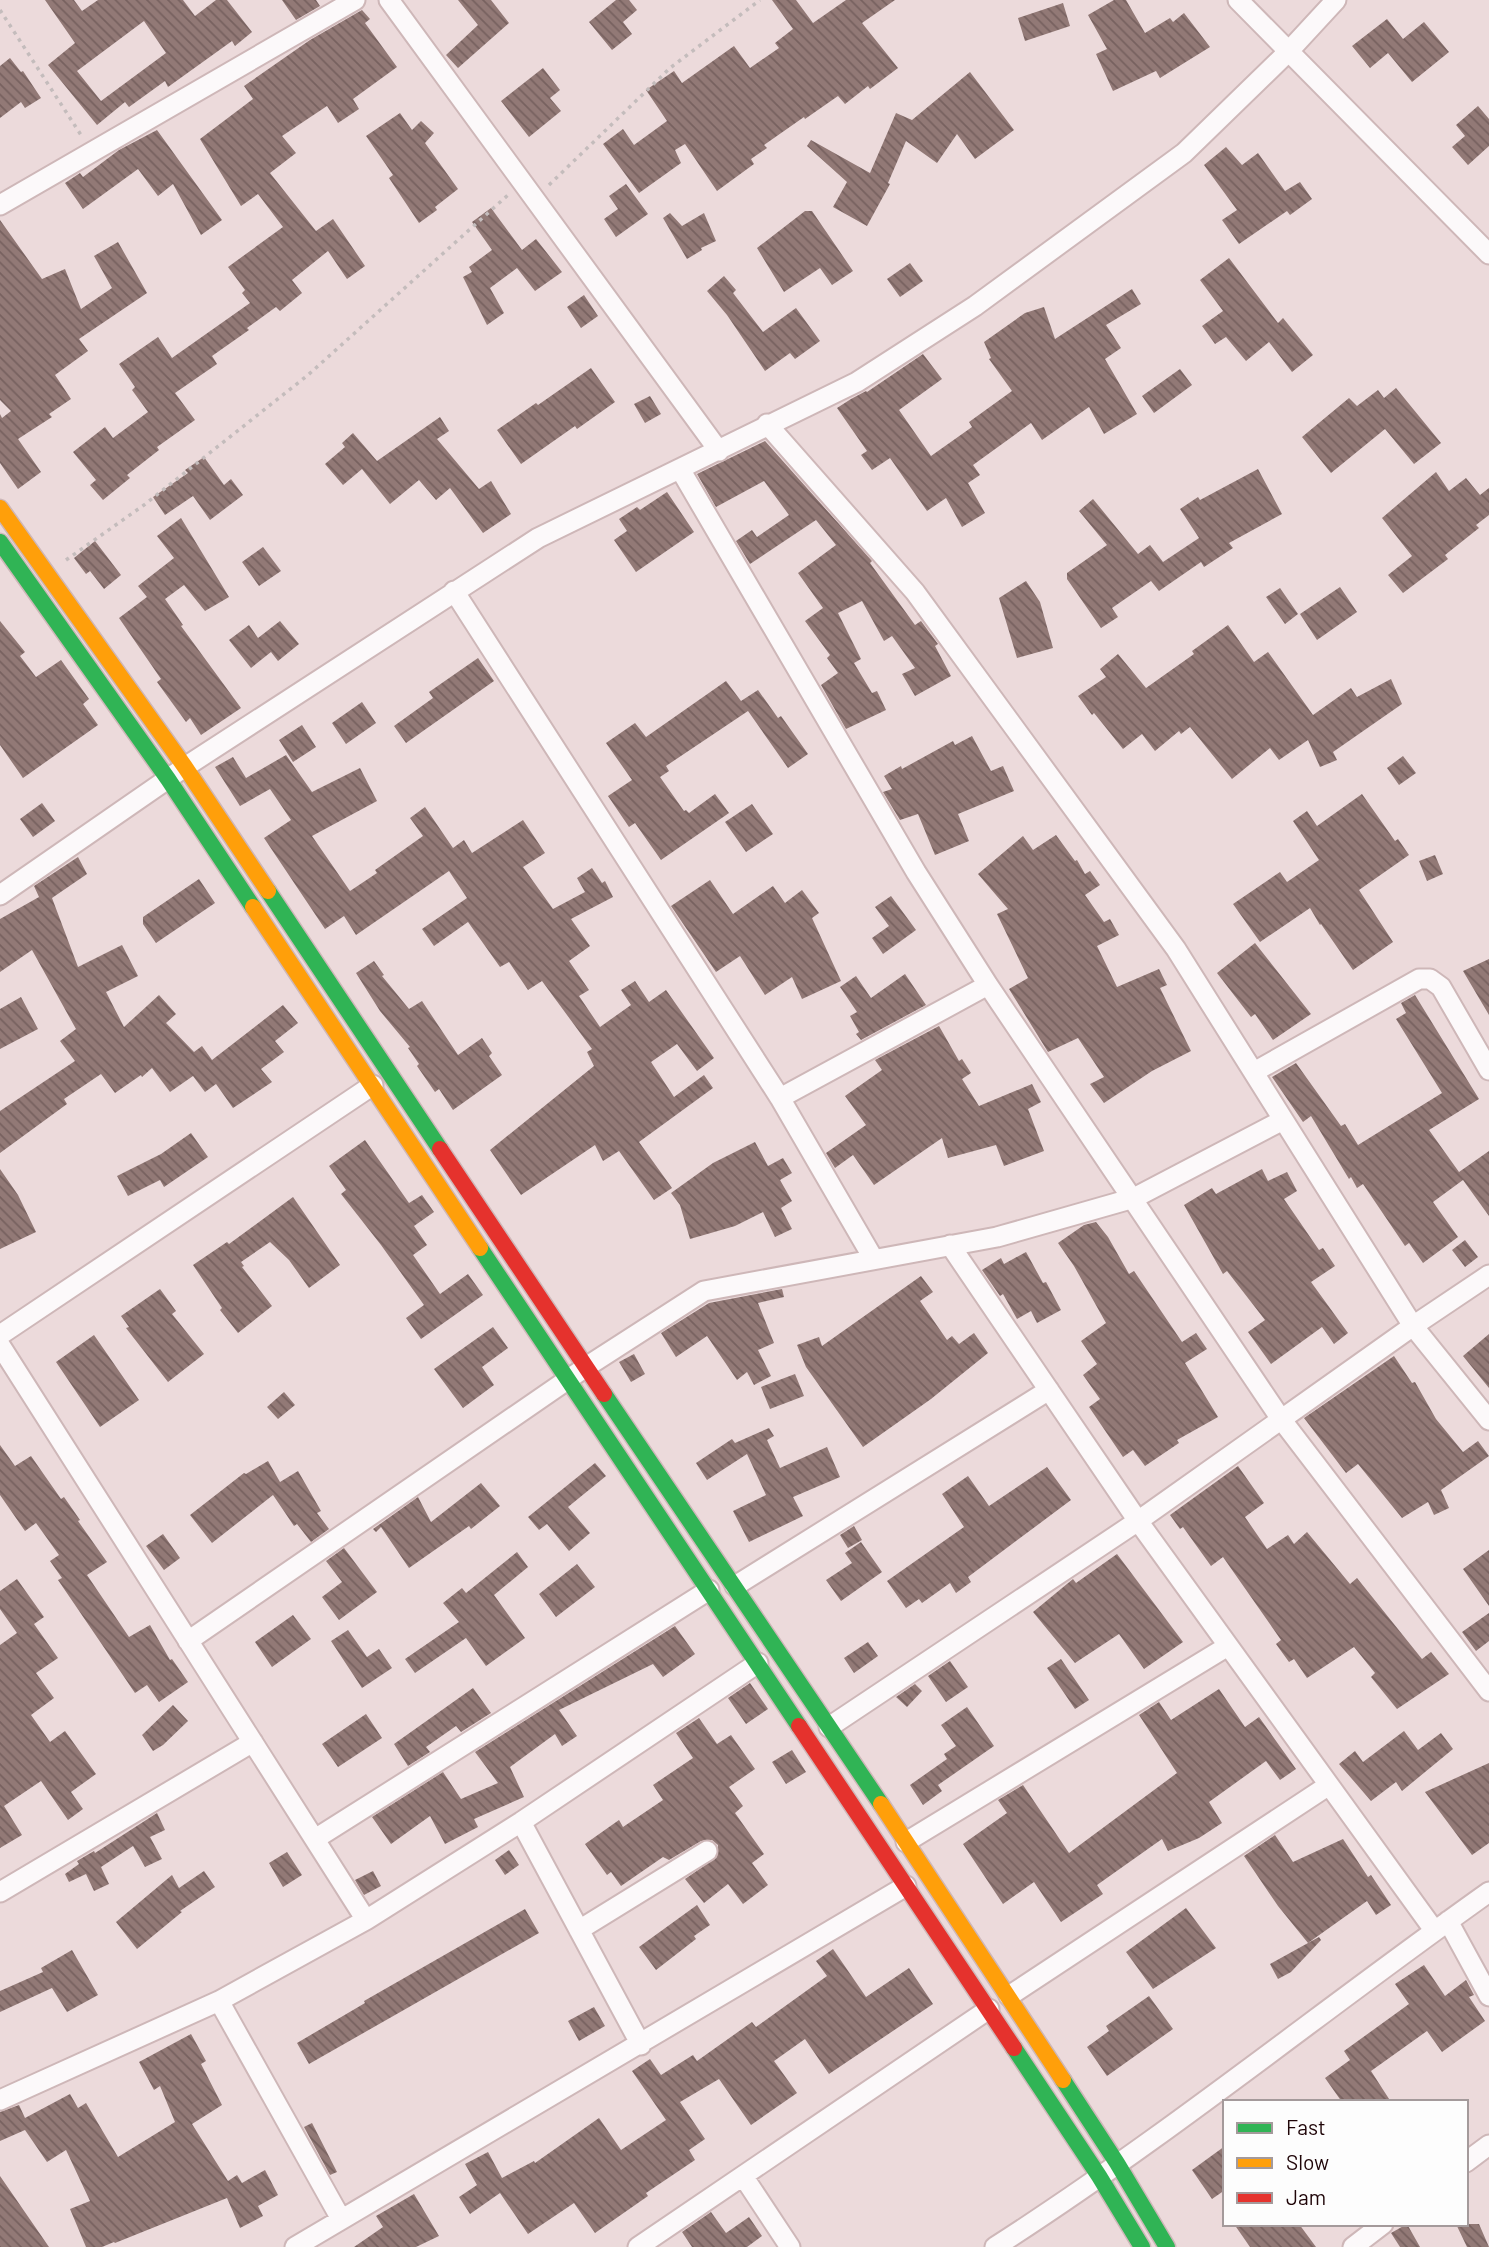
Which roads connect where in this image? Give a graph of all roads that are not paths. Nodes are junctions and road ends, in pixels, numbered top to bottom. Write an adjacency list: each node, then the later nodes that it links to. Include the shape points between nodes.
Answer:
1 (355, 0): 6 (street)
2 (389, 0): 9 (street)
3 (1238, 0): 5 (street)
4 (1336, 0): 5 (street)
5 (1288, 52): 7 (street); 8 (street, via 1184,153 975,306 856,382)
6 (0, 205)
7 (1489, 254)
8 (767, 424): 9 (street); 19 (street, via 915,592 1176,949)
9 (719, 451): 10 (street)
10 (680, 469): 13 (street, via 538,538); 17 (street, via 916,872)
11 (0, 508): 14 (main road)
12 (0, 542): 15 (main road)
13 (454, 591): 14 (street); 21 (street)
14 (185, 767): 15 (street); 30 (main road)
15 (168, 779): 16 (street); 20 (main road)
16 (0, 895)
17 (988, 985): 21 (street); 23 (street)
18 (1489, 1070): 19 (street, via 1441,987 1430,979 1419,979)
19 (1254, 1072): 22 (street)
20 (373, 1085): 28 (street); 31 (main road)
21 (780, 1098): 25 (street)
22 (1283, 1120): 23 (street); 27 (street)
23 (1134, 1198): 24 (street, via 997,1237); 33 (street)
24 (950, 1245): 25 (street); 32 (street)
25 (873, 1258): 30 (street, via 704,1291)
26 (1489, 1276): 27 (street)
27 (1413, 1326): 33 (street); 34 (street)
28 (0, 1335)
29 (0, 1345): 38 (street)
30 (586, 1367): 31 (street); 36 (main road)
31 (567, 1380): 37 (main road); 38 (street)
32 (1049, 1390): 35 (street); 36 (street)
33 (1281, 1419): 35 (street); 41 (street)
34 (1489, 1420)
35 (1138, 1521): 39 (street); 42 (street)
36 (734, 1586): 42 (main road)
37 (709, 1590): 40 (main road); 46 (street)
38 (188, 1641): 43 (street)
39 (1228, 1646): 44 (street); 47 (street)
40 (758, 1663): 45 (street); 49 (main road)
41 (1487, 1686)
42 (829, 1727): 47 (main road)
43 (253, 1742): 46 (street); 50 (street)
44 (1329, 1785): 53 (street); 55 (street)
45 (521, 1822): 52 (street); 54 (street)
46 (315, 1839): 52 (street)
47 (906, 1842): 55 (main road)
48 (707, 1851): 54 (street)
49 (906, 1886): 58 (main road); 59 (street)
50 (0, 1892)
51 (1489, 1892): 53 (street)
52 (366, 1920): 57 (street)
53 (1441, 1925): 56 (street); 63 (street)
54 (579, 1930): 59 (street)
55 (1009, 1996): 63 (main road)
56 (1489, 1996)
57 (219, 2001): 60 (street); 66 (street)
58 (989, 2009): 64 (street); 65 (main road)
59 (640, 2045): 66 (street)
60 (0, 2100)
61 (1489, 2146): 62 (street)
62 (1468, 2161)
63 (1117, 2163): 65 (street); 73 (main road)
64 (743, 2176): 69 (street); 70 (street)
65 (1099, 2176): 71 (street); 72 (main road)
66 (341, 2219): 68 (street)
67 (1381, 2226): 74 (street)
68 (295, 2247)
69 (638, 2247)
70 (790, 2247)
71 (995, 2247)
72 (1142, 2247)
73 (1167, 2247)
74 (1353, 2247)

